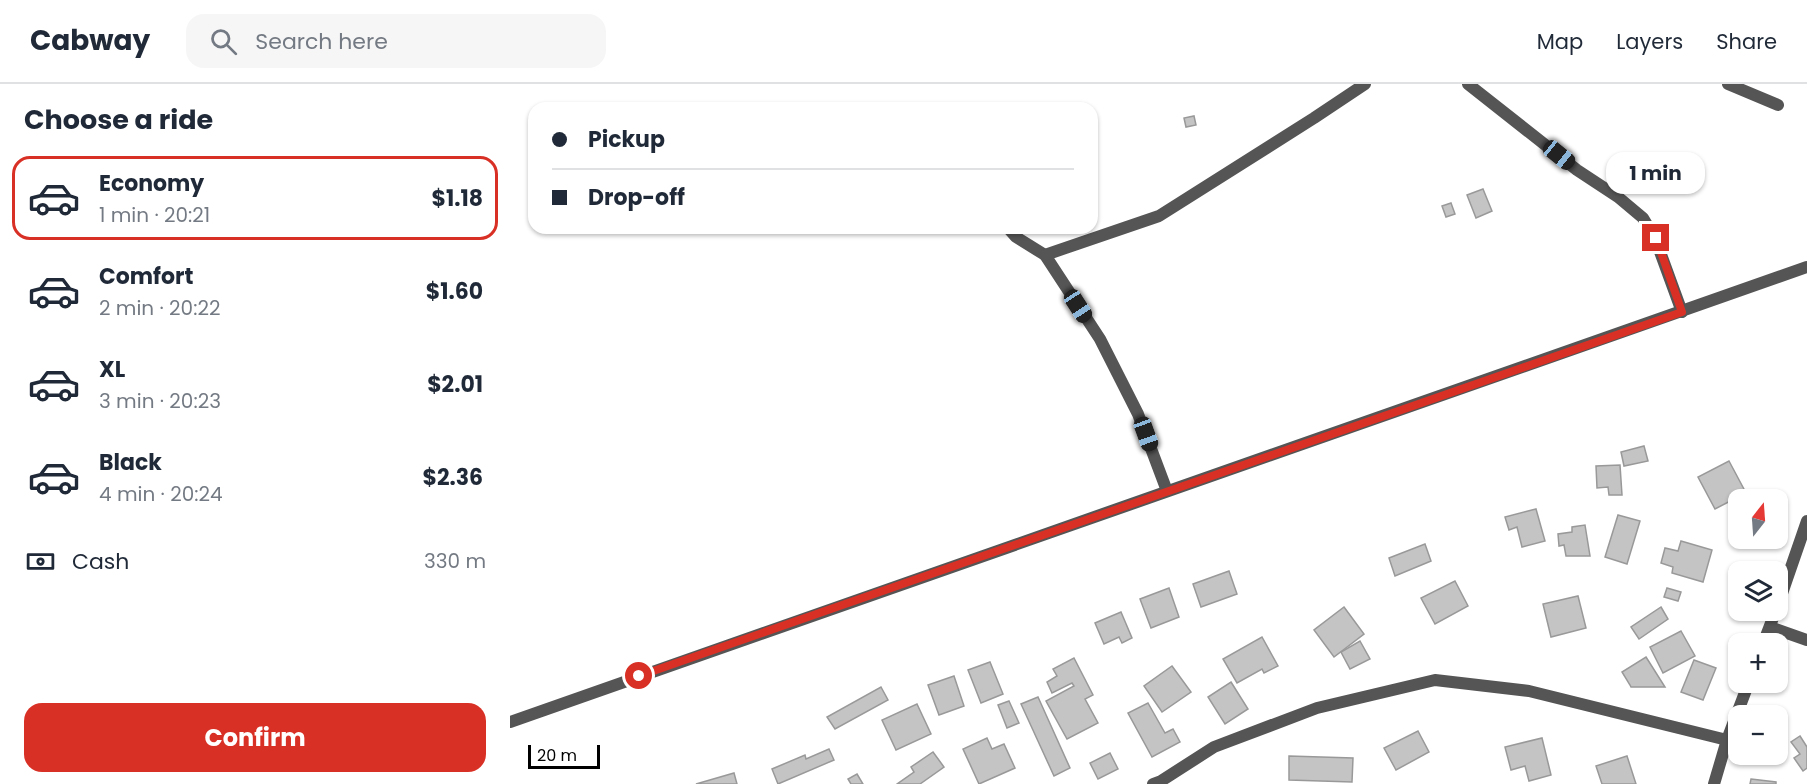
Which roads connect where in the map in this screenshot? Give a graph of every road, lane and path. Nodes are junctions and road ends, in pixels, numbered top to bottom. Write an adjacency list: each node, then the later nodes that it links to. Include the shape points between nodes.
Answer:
1 (1365, 84): 6 (street, via 1158,216)
2 (1468, 84): 8 (street, via 1643,218 1656,238)
3 (1728, 84): 4 (street)
4 (1778, 105)
5 (1013, 234): 6 (street)
6 (1045, 255): 9 (street, via 1100,339 1138,414)
7 (1807, 267): 8 (street)
8 (1682, 312): 9 (street)
9 (1167, 491): 17 (street)
10 (1807, 521): 11 (street)
11 (1788, 576)
12 (1772, 621): 13 (street)
13 (1770, 627): 14 (street); 15 (street)
14 (1768, 633)
15 (1807, 640)
16 (1745, 693): 18 (street)
17 (510, 722)
18 (1726, 740): 19 (street, via 1528,691 1436,681 1317,708 1214,747); 20 (street)
19 (1159, 783)
20 (1714, 784)

